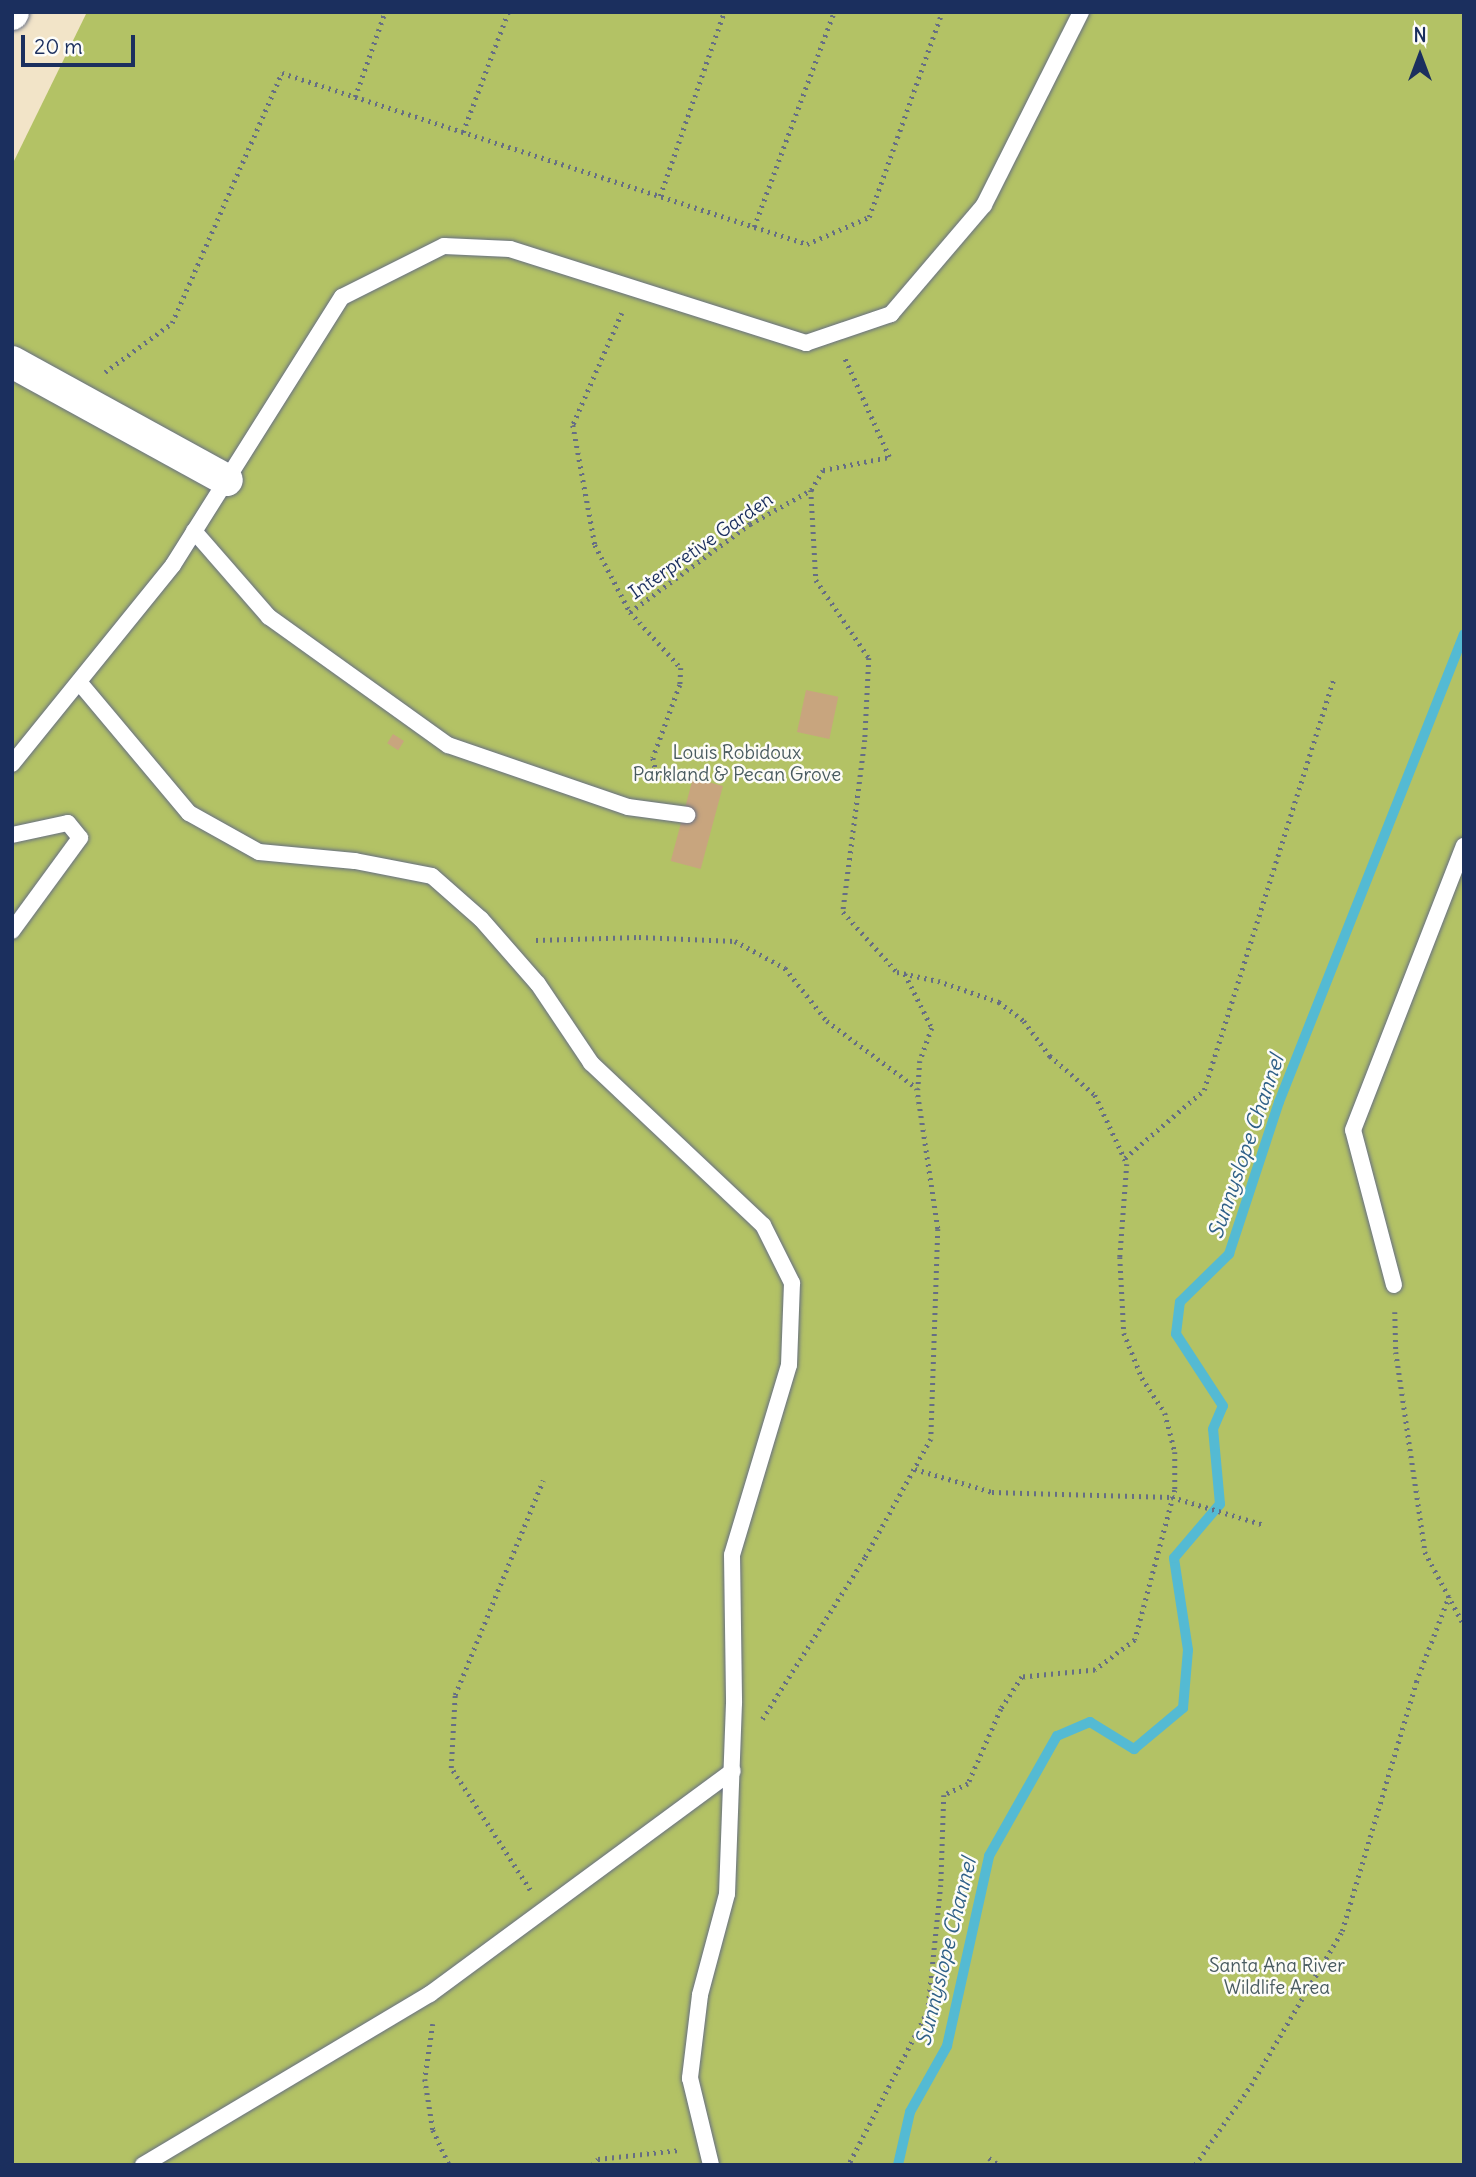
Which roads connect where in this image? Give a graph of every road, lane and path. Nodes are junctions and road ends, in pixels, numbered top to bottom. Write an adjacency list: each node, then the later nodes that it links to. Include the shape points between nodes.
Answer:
1 (386, 12): 7 (path)
2 (508, 12): 8 (path)
3 (724, 12): 9 (path)
4 (834, 12): 10 (path)
5 (942, 12): 10 (path, via 869,216 807,244)
6 (1081, 12): 12 (lane, via 984,205 891,314)
7 (355, 97): 8 (path); 14 (path, via 282,73 172,323)
8 (463, 132): 9 (path)
9 (660, 196): 10 (path)
10 (754, 227)
11 (638, 290): 12 (lane, via 806,343); 15 (lane, via 510,249 444,246 342,297); 18 (path, via 616,323 573,425 595,545)
12 (834, 334): 16 (path, Interpretive Garden, via 889,457 822,470)
13 (12, 362): 14 (street)
14 (73, 396): 15 (street)
15 (227, 480): 17 (lane)
16 (811, 490): 18 (path, Interpretive Garden, via 750,524); 27 (path, via 816,580 869,657 865,740 842,912 897,972)
17 (194, 531): 20 (lane, via 173,565); 22 (lane, via 269,617 448,745 628,807)
18 (630, 612): 22 (path, via 681,668 680,685 653,758 659,783)
19 (1334, 680): 29 (path, via 1204,1090)
20 (79, 681): 21 (lane); 26 (lane, via 189,813 259,852 355,861 432,876)
21 (12, 764)
22 (687, 815)
23 (12, 835): 25 (lane, via 68,823 80,838)
24 (1464, 846): 30 (lane, via 1353,1130)
25 (12, 931)
26 (500, 942): 28 (path, via 639,937 735,941 785,968 827,1021 917,1088); 37 (lane, via 538,984 591,1063 763,1225 792,1283 789,1365 732,1555)
27 (905, 974): 28 (path, via 932,1028 920,1061); 29 (path, via 999,1002 1024,1021 1050,1056 1095,1095)
28 (917, 1105): 31 (path, via 938,1229 931,1438)
29 (1125, 1158): 33 (path, via 1120,1257 1124,1333 1142,1378 1165,1413 1175,1452)
30 (1394, 1285): 35 (path, via 1396,1352 1425,1552)
31 (915, 1469): 33 (path, via 992,1492); 37 (path)
32 (544, 1480): 38 (path, via 455,1695 451,1768)
33 (1172, 1497): 34 (path); 46 (path, via 1135,1640 1095,1670 1022,1677 1001,1709 968,1784 944,1795 941,1885 928,2011)
34 (1265, 1525)
35 (1448, 1596): 36 (path); 48 (path, via 1416,1682 1342,1931 1251,2085)
36 (1464, 1625)
37 (733, 1771): 38 (lane); 40 (lane, via 727,1894 700,1995 690,2078)
38 (543, 1911): 39 (lane)
39 (438, 1989): 42 (lane); 43 (path, via 425,2079 433,2130)
40 (706, 2147): 44 (path, via 598,2159); 45 (lane)
41 (989, 2158): 47 (path)
42 (143, 2165)
43 (449, 2165)
44 (592, 2165)
45 (711, 2165)
46 (849, 2165)
47 (999, 2165)
48 (1195, 2165)

